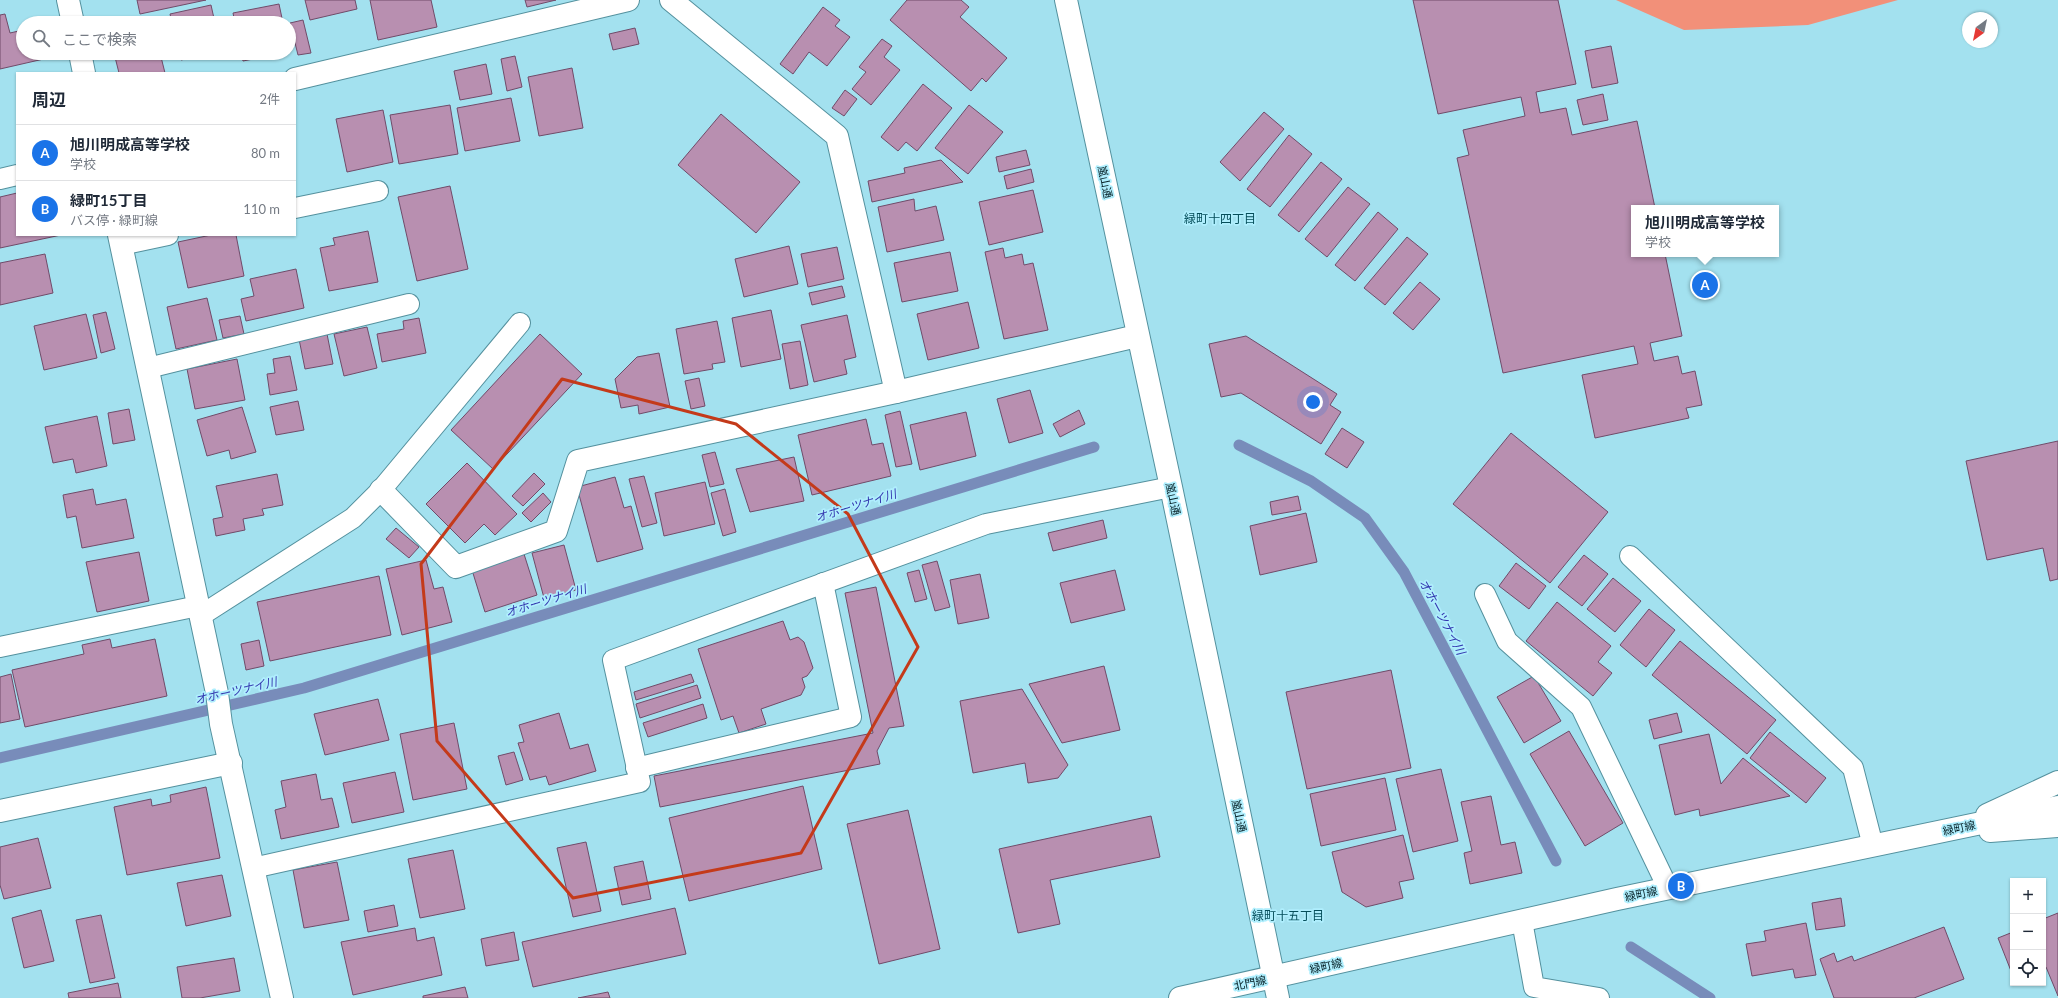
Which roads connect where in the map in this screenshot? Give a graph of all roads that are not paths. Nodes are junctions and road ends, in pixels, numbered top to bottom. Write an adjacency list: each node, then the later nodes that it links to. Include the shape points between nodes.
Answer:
1 (68, 0): 5 (street)
2 (628, 0): 8 (street)
3 (671, 0): 19 (street, via 837,136)
4 (1066, 0): 17 (street, 嵐山通)
5 (71, 16)
6 (81, 60): 7 (street)
7 (84, 72)
8 (296, 79)
9 (16, 175): 10 (lane)
10 (0, 179)
11 (378, 191): 12 (lane)
12 (296, 208)
13 (158, 236): 14 (lane)
14 (120, 240): 18 (street)
15 (409, 304): 18 (lane)
16 (520, 323): 21 (lane)
17 (1137, 336): 19 (street); 20 (street, 嵐山通)
18 (148, 368): 25 (street)
19 (896, 392): 21 (street, via 578,461 556,531 456,567)
20 (1171, 487): 23 (lane, via 986,524); 38 (street, 嵐山通)
21 (381, 490): 25 (lane, via 353,518)
22 (1630, 556): 34 (lane, via 1854,768)
23 (824, 583): 28 (lane, via 614,660); 28 (lane, via 851,717)
24 (1485, 594): 36 (lane, via 1507,641 1581,707)
25 (199, 611): 26 (lane); 27 (street)
26 (0, 647)
27 (231, 763): 31 (street); 35 (street)
28 (636, 768): 35 (lane, via 640,782)
29 (2058, 782): 32 (street, via 1987,815)
30 (2058, 807): 32 (street, 緑町線)
31 (0, 811)
32 (1988, 822): 33 (street, via 1990,831); 34 (street, 緑町線)
33 (2058, 826)
34 (1874, 846): 36 (street, 緑町線)
35 (253, 868): 39 (street)
36 (1668, 888): 37 (street, 緑町線)
37 (1522, 921): 38 (street, 緑町線); 41 (lane, via 1534,987)
38 (1276, 988): 40 (street, 北門線)
39 (282, 998)
40 (1180, 998)
41 (1599, 998)

